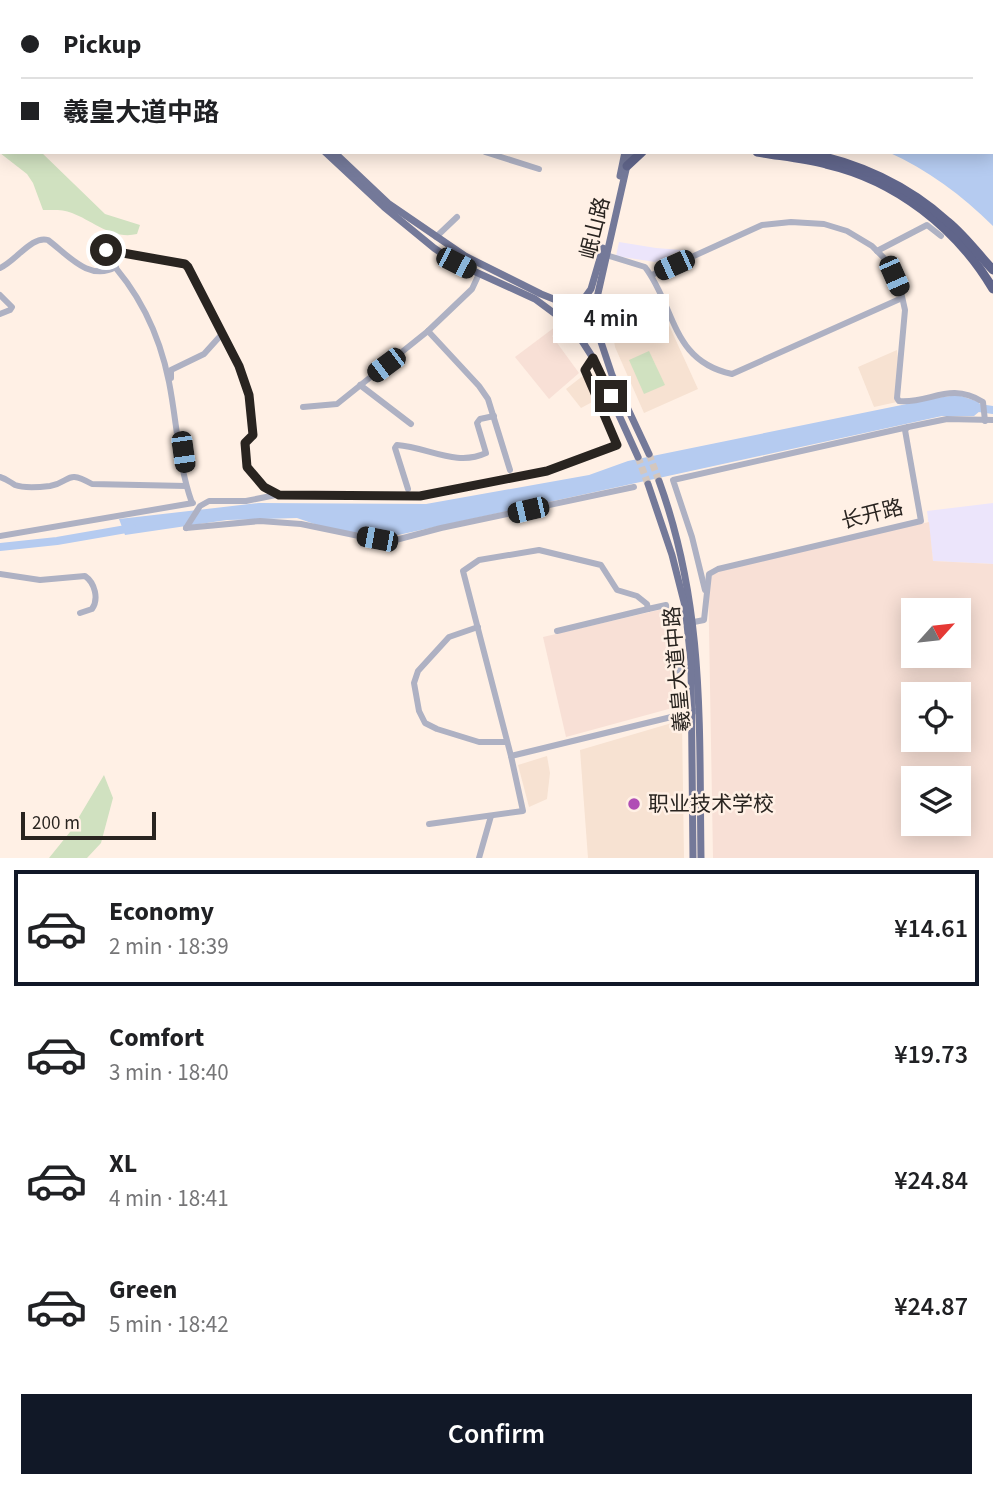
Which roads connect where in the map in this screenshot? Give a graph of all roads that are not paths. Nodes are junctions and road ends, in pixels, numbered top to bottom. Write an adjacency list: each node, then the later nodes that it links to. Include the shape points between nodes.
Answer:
1 (327, 154): 19 (main road, via 434,248)
2 (336, 154): 13 (main road, via 389,204)
3 (491, 154): 10 (street)
4 (627, 154): 24 (main road, 岷山路, via 596,275)
5 (628, 154): 9 (main road, 岷山路)
6 (640, 154): 9 (highway)
7 (769, 154): 21 (highway, via 827,164 896,192 962,244)
8 (813, 154): 18 (highway, via 900,186 951,224)
9 (627, 166): 15 (main road, 岷山路)
10 (539, 169)
11 (457, 217): 13 (street)
12 (941, 236): 14 (street, via 927,225)
13 (436, 237): 25 (main road, via 541,294)
14 (877, 251): 20 (street, via 847,231 824,224 772,223); 23 (street, via 887,261)
15 (606, 255): 20 (street, via 645,267); 26 (main road, 岷山路)
16 (116, 267): 17 (street, via 103,272 88,270 41,238); 32 (street, via 104,255 106,250 185,264); 47 (street, via 153,324 169,384)
17 (0, 268)
18 (993, 270)
19 (479, 274): 29 (main road, via 535,299); 31 (street, via 472,289)
20 (652, 275): 23 (street, via 689,351 717,371 732,374)
21 (993, 289)
22 (0, 295): 27 (street, via 12,307)
23 (902, 298): 37 (street, via 899,401 949,392 983,401)
24 (583, 300): 25 (main road); 26 (main road)
25 (573, 301): 29 (main road, via 565,310)
26 (594, 311): 28 (main road)
27 (0, 314)
28 (594, 321): 30 (main road, via 588,328); 41 (main road, via 612,376)
29 (566, 323): 30 (main road)
30 (575, 330): 33 (main road)
31 (428, 331): 34 (street); 36 (street, via 479,386)
32 (222, 334): 50 (street, via 249,395 253,435 245,443 247,467 264,487); 51 (street, via 204,354 171,370 185,472)
33 (593, 358): 42 (main road); 50 (street, via 585,370 617,445 547,471 420,496)
34 (360, 385): 35 (street, via 337,404); 39 (street)
35 (303, 407)
36 (494, 416): 43 (street); 49 (street, via 477,423 486,453 474,458 397,445)
37 (984, 417): 38 (street); 40 (street)
38 (993, 421)
39 (411, 424)
40 (908, 426): 54 (street, 长开路, via 904,437 921,521 718,569 709,574); 54 (street, via 673,480)
41 (649, 454)
42 (638, 457)
43 (510, 470)
44 (0, 477): 47 (street, via 17,486 51,486 68,476 92,484)
45 (659, 481): 57 (main road, 羲皇大道中路, via 681,552)
46 (648, 484): 60 (main road, 羲皇大道中路, via 685,606)
47 (186, 486): 51 (street)
48 (634, 487): 51 (street, via 388,542 301,524 260,521 186,528)
49 (408, 489)
50 (279, 495): 51 (street)
51 (196, 504): 52 (street)
52 (0, 536)
53 (0, 574): 56 (street, via 40,580 85,576 92,582 96,600 92,609)
54 (706, 594): 57 (street, 长开路, via 704,620)
55 (648, 609): 58 (street, via 637,596 617,590 601,565 539,550 479,560 463,571); 59 (street); 60 (street, via 666,606 676,670)
56 (80, 613)
57 (694, 622): 60 (main road, 羲皇大道中路)
58 (478, 627): 62 (street); 62 (street, via 449,637 418,671 414,682 419,711 425,723 437,729 479,742)
59 (557, 631)
60 (694, 667): 61 (main road, 羲皇大道中路)
61 (694, 712): 63 (street); 67 (main road, 羲皇大道中路); 68 (main road, 羲皇大道中路, via 701,742)
62 (507, 742): 63 (street)
63 (511, 757): 64 (street, via 523,811)
64 (491, 816): 65 (street); 66 (street)
65 (429, 824)
66 (479, 858)
67 (693, 858)
68 (701, 858)

